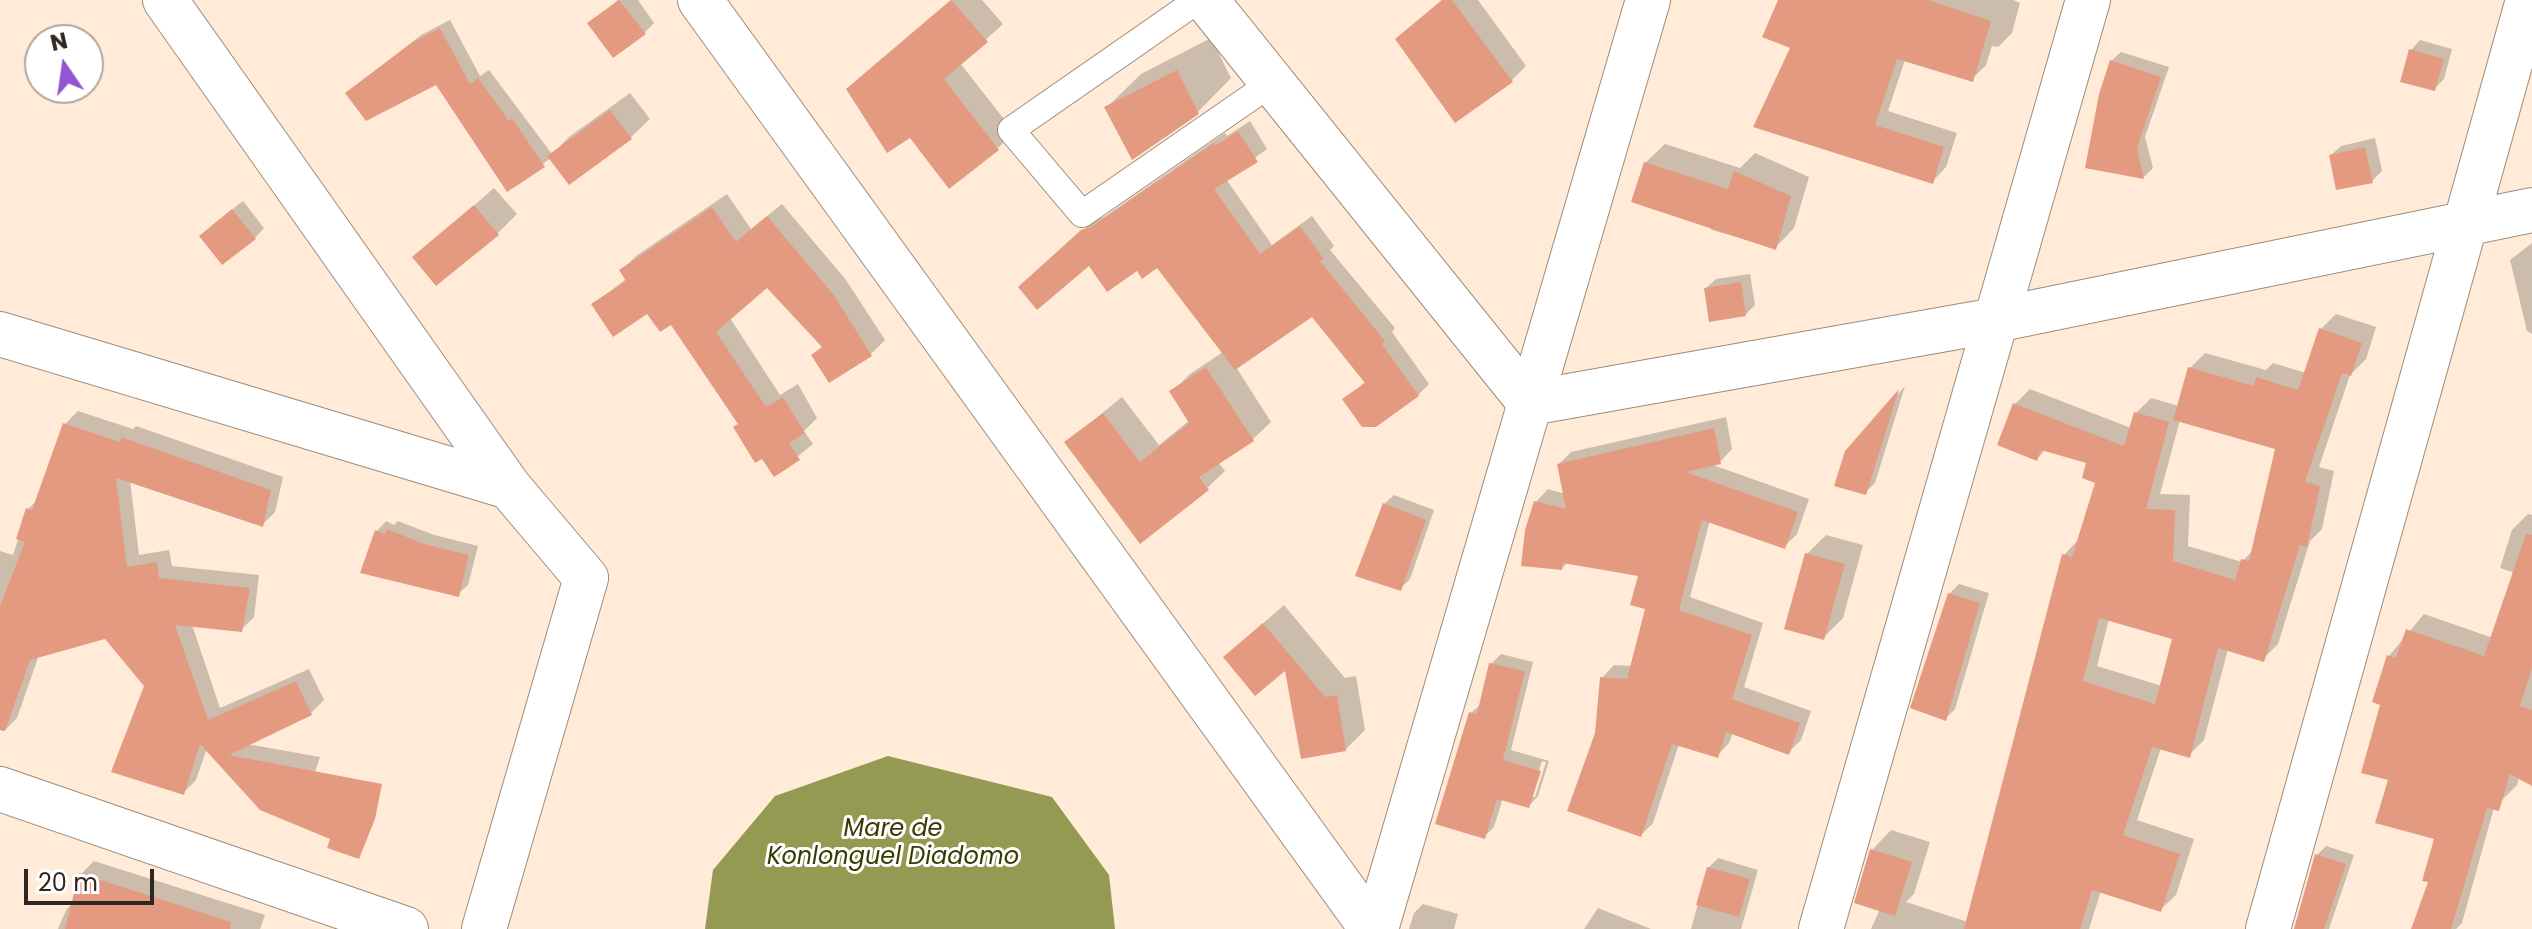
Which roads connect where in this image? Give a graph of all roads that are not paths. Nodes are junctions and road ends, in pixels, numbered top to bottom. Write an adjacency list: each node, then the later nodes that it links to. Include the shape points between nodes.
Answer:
1 (165, 0): 14 (street)
2 (700, 0): 18 (street)
3 (1198, 0): 8 (lane, via 1011,130 1082,214)
4 (1206, 0): 8 (street)
5 (1648, 0): 13 (street)
6 (2088, 0): 11 (street)
7 (2528, 0): 10 (street)
8 (1273, 82): 13 (street)
9 (2532, 210): 10 (street)
10 (2462, 226): 11 (street); 20 (street)
11 (1996, 320): 13 (street); 19 (street)
12 (0, 334): 14 (street)
13 (1530, 403): 18 (street)
14 (509, 487): 17 (street, via 586,578)
15 (0, 789): 16 (street)
16 (406, 929)
17 (484, 929)
18 (1374, 929)
19 (1821, 929)
20 (2268, 929)

